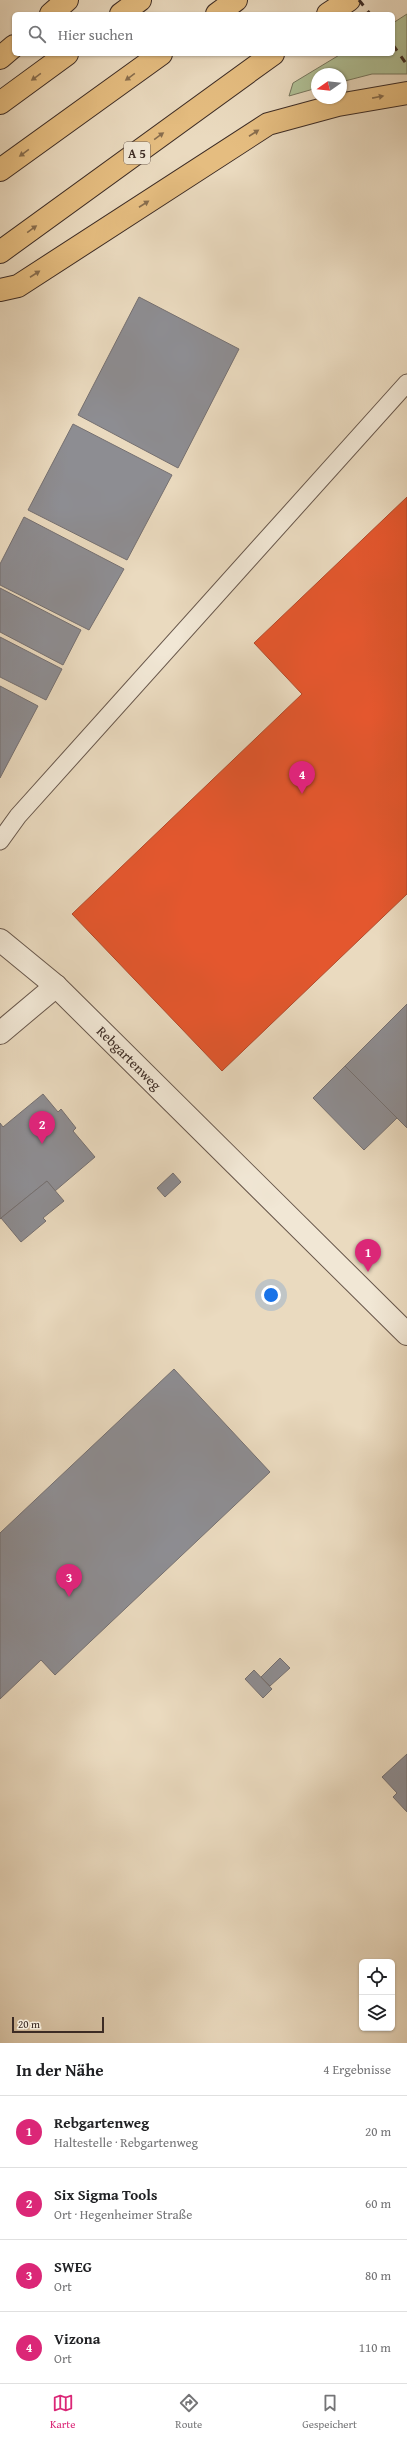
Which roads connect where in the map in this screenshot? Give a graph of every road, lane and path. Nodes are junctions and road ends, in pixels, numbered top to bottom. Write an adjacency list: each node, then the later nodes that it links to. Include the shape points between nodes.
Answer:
1 (67, 0): 5 (highway)
2 (140, 0): 6 (highway)
3 (236, 0): 7 (highway)
4 (349, 0): 8 (highway)
5 (52, 12)
6 (124, 12)
7 (220, 12)
8 (331, 12)
9 (12, 48): 13 (highway)
10 (64, 56): 15 (highway, one-way to 15)
11 (158, 56): 16 (highway, one-way to 16)
12 (270, 56): 17 (highway, A 5, one-way to 12)
13 (0, 58)
14 (407, 92): 18 (highway, one-way to 14, via 18,286 268,124 338,105)
15 (0, 103)
16 (0, 170)
17 (0, 252)
18 (0, 290)
19 (407, 383): 20 (lane, via 18,816)
20 (0, 841)
21 (0, 940): 22 (street, Rebgartenweg)
22 (56, 986): 23 (street); 24 (street, Rebgartenweg)
23 (0, 1034)
24 (407, 1334)

